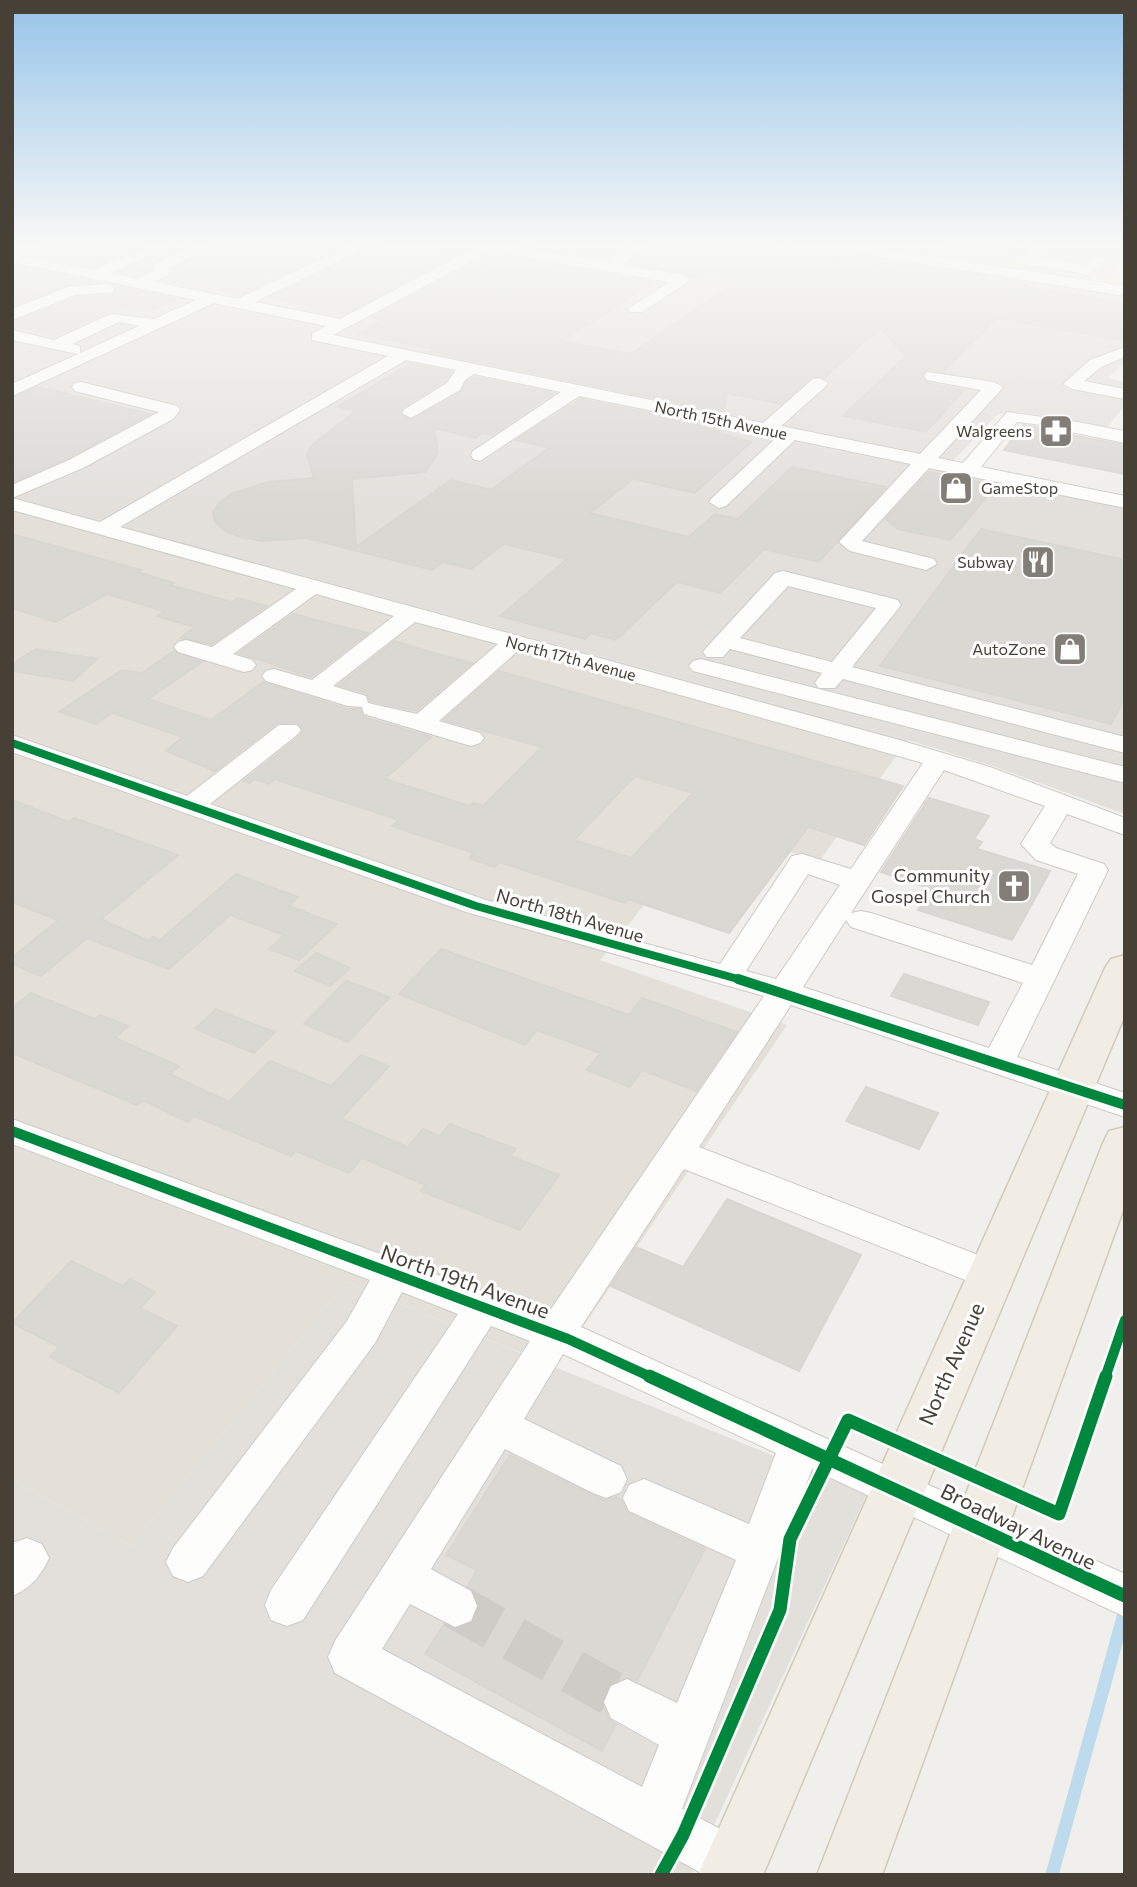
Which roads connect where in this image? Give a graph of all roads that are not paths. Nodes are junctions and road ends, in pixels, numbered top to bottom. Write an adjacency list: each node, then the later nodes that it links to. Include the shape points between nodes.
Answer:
1 (83, 333): 5 (street)
2 (137, 333): 7 (street)
3 (325, 333): 8 (street, North 15th Avenue, via 318,337)
4 (12, 335): 5 (street)
5 (57, 345): 7 (street)
6 (1125, 352): 15 (street, via 1101,359 1072,384)
7 (92, 354): 14 (street)
8 (404, 354): 9 (street, North 15th Avenue); 31 (street)
9 (472, 368): 13 (street, North 15th Avenue); 16 (street, via 458,377 454,386)
10 (933, 376): 23 (street, via 994,387)
11 (819, 383): 17 (street)
12 (81, 387): 27 (street, via 171,410 76,464)
13 (576, 390): 20 (street, North 15th Avenue); 24 (street)
14 (12, 391)
15 (1125, 394)
16 (411, 413)
17 (784, 414): 20 (street); 23 (street)
18 (1044, 422): 26 (street, via 1013,416)
19 (1067, 426): 22 (street)
20 (767, 429): 21 (street, North 15th Avenue)
21 (791, 434): 25 (street, North 15th Avenue); 28 (street)
22 (1125, 437)
23 (939, 446): 25 (street)
24 (480, 455)
25 (923, 461): 26 (street, North 15th Avenue); 32 (street, via 849,542)
26 (968, 470): 29 (street, North 15th Avenue, via 1048,495)
27 (12, 492)
28 (719, 502)
29 (1125, 502)
30 (12, 505): 31 (street, North 17th Avenue)
31 (102, 529): 33 (street, North 17th Avenue)
32 (926, 564)
33 (312, 587): 34 (street, North 17th Avenue); 38 (street)
34 (411, 614): 36 (street, North 17th Avenue); 43 (street)
35 (725, 641): 40 (street); 41 (street); 41 (street, via 783,578 890,605)
36 (515, 642): 44 (street, North 17th Avenue); 47 (street)
37 (186, 647): 38 (street)
38 (215, 656): 39 (street)
39 (244, 665)
40 (701, 666): 44 (street); 45 (street)
41 (838, 671): 45 (street); 51 (street)
42 (274, 676): 43 (street)
43 (316, 688): 47 (street)
44 (681, 688): 46 (street, North 17th Avenue)
45 (816, 695): 46 (street); 53 (street)
46 (794, 719): 52 (street, North 17th Avenue)
47 (420, 724): 49 (street)
48 (288, 730): 55 (street)
49 (471, 738)
50 (12, 743): 55 (street, North 18th Avenue)
51 (1125, 745)
52 (938, 760): 54 (street, North 17th Avenue); 57 (street)
53 (1125, 775)
54 (1060, 803): 56 (street, North 17th Avenue); 61 (street, via 1035,844 1046,854 1094,870)
55 (192, 805): 60 (street, North 18th Avenue, via 476,906)
56 (1125, 827)
57 (858, 881): 60 (street, via 802,862); 62 (street)
58 (861, 920): 61 (street)
59 (1125, 968): 64 (main road, North Avenue)
60 (727, 976): 62 (street, North 18th Avenue)
61 (1040, 978): 63 (street)
62 (785, 992): 63 (street, North 18th Avenue); 68 (street)
63 (998, 1063): 64 (street, North 18th Avenue)
64 (1074, 1088): 65 (street, North 18th Avenue); 70 (main road, North Avenue)
65 (1125, 1105)
66 (12, 1131): 69 (street, North 19th Avenue)
67 (1125, 1143): 76 (main road)
68 (677, 1152): 70 (street); 72 (street)
69 (393, 1275): 71 (street, North 19th Avenue); 78 (street, via 361,1332)
70 (991, 1275): 75 (main road, North Avenue)
71 (483, 1307): 72 (street, North 19th Avenue); 81 (street)
72 (555, 1335): 73 (street); 74 (street, North 19th Avenue)
73 (498, 1426): 77 (street); 79 (street)
74 (800, 1444): 75 (street, North 19th Avenue); 77 (street)
75 (897, 1488): 76 (street, Broadway Avenue); 86 (main road, North Avenue)
76 (981, 1529): 80 (street, Broadway Avenue); 87 (main road)
77 (761, 1550): 84 (street)
78 (188, 1562)
79 (403, 1576): 82 (street); 85 (street, via 351,1657)
80 (1114, 1591)
81 (287, 1605)
82 (455, 1606)
83 (627, 1702): 84 (street)
84 (687, 1734): 85 (street)
85 (653, 1820): 86 (street)
86 (733, 1869)
87 (849, 1875)

